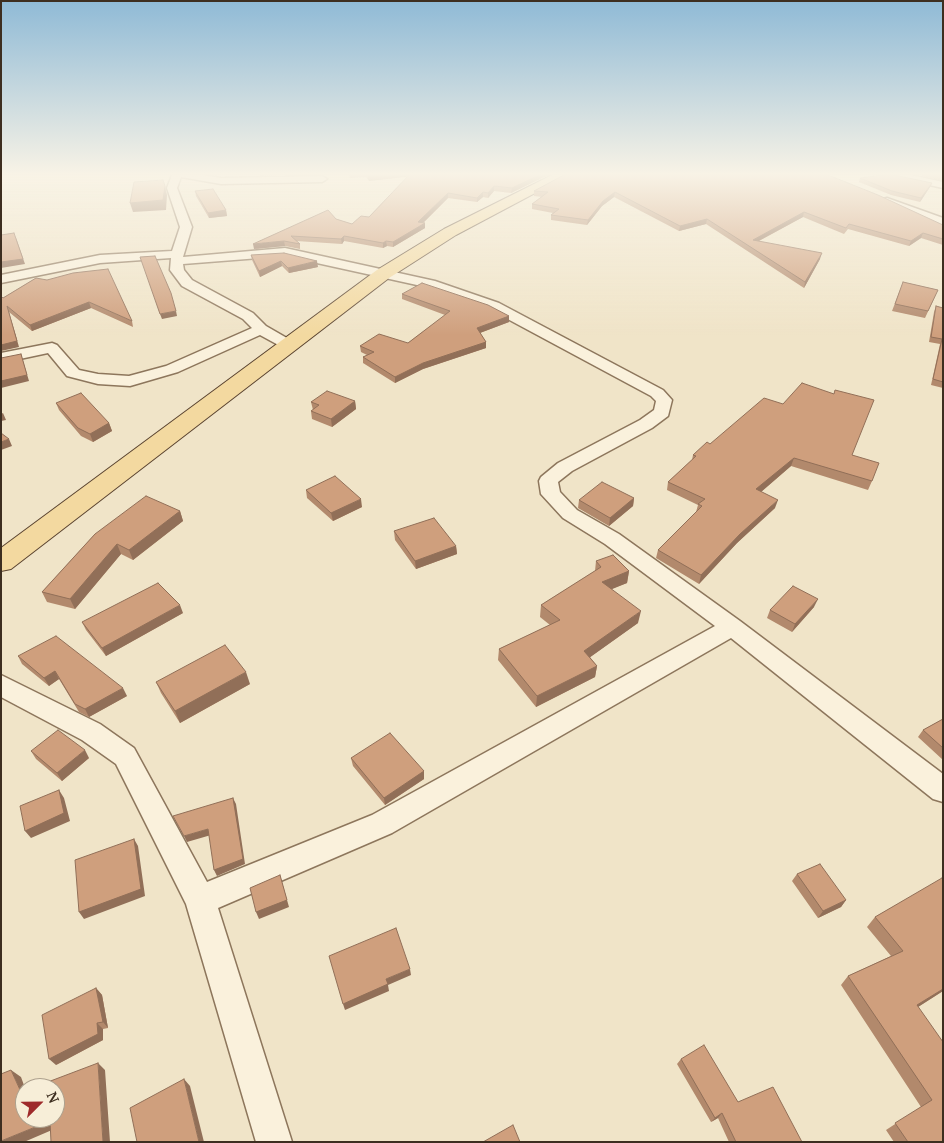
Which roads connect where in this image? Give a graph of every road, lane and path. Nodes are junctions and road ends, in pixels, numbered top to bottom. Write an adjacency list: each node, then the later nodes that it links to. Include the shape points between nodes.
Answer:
1 (186, 228): 3 (street)
2 (457, 228): 4 (main road)
3 (177, 257): 4 (street, via 285,252); 5 (street, via 100,259); 6 (street, via 177,270 187,283 248,316)
4 (383, 274): 7 (main road); 10 (street, via 430,284 494,306 661,396 664,400 662,412 646,424 565,467 548,481 551,494 570,514 612,539)
5 (1, 279)
6 (261, 329): 7 (street); 8 (street, via 172,369 130,381 73,373 52,348)
7 (287, 344): 9 (main road)
8 (1, 358)
9 (1, 562)
10 (732, 627): 12 (street); 13 (street, via 382,824)
11 (1, 685): 13 (street, via 91,732 126,756)
12 (943, 790)
13 (200, 900): 14 (street)
14 (274, 1142)

